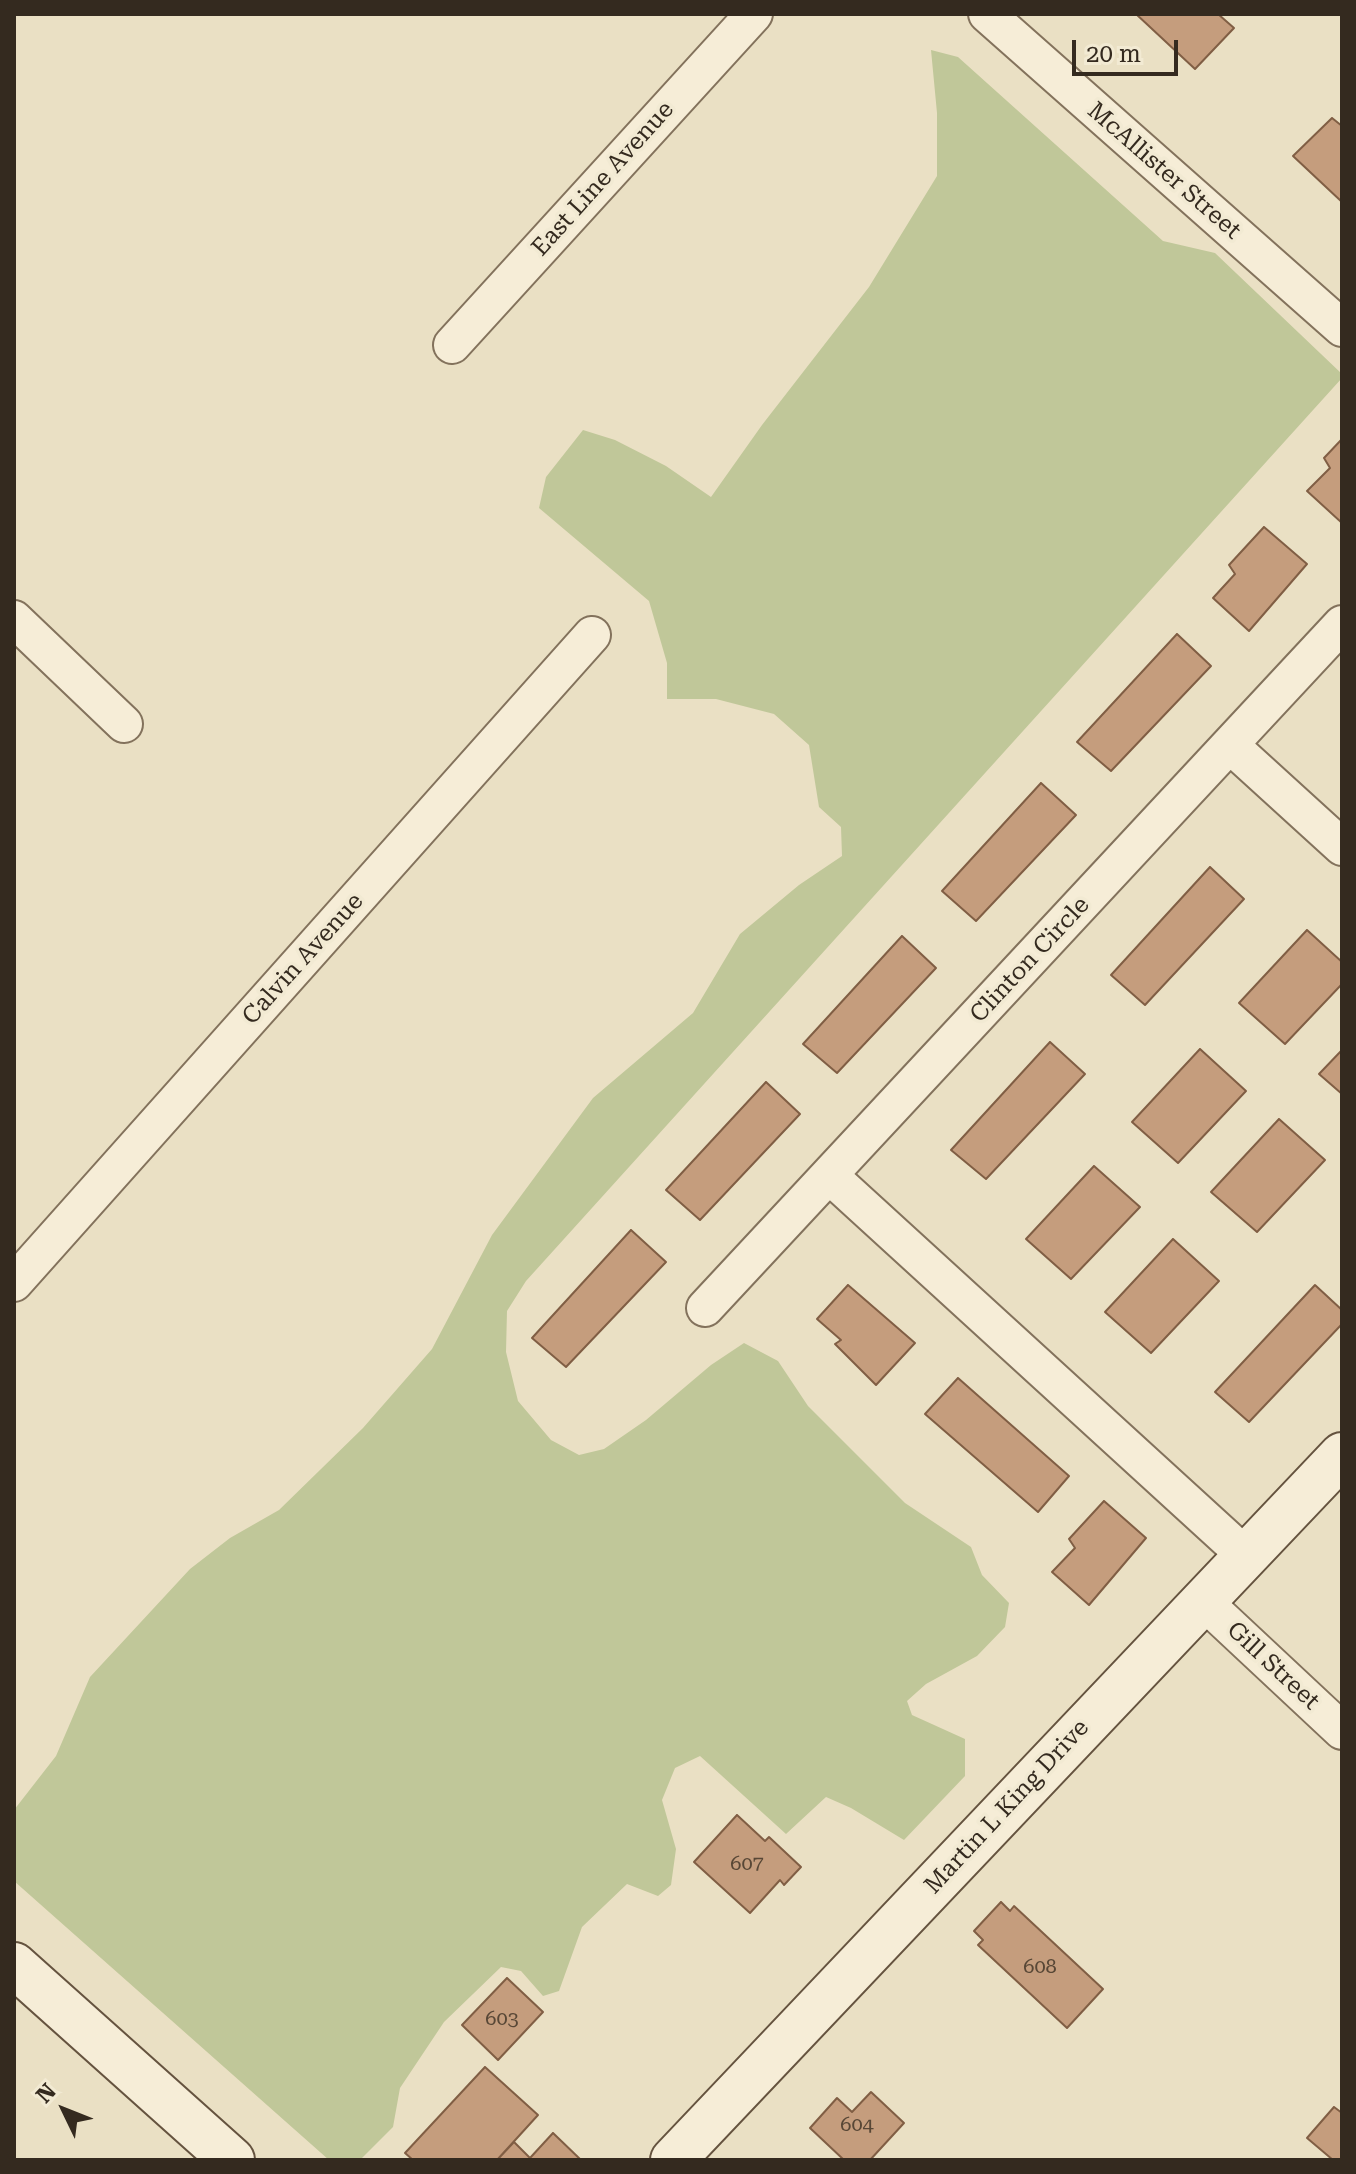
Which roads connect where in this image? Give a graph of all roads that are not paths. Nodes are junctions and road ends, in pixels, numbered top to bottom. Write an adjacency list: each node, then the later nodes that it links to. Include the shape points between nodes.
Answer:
1 (754, 14): 4 (street, East Line Avenue)
2 (987, 14): 3 (street, McAllister Street)
3 (1342, 328)
4 (452, 345)
5 (14, 619): 8 (street)
6 (1342, 624): 9 (street, Clinton Circle)
7 (592, 635): 12 (street, Calvin Avenue)
8 (124, 724)
9 (1230, 745): 10 (street); 11 (street, Clinton Circle)
10 (1342, 847)
11 (830, 1176): 13 (street, Clinton Circle); 15 (street)
12 (14, 1283)
13 (705, 1308)
14 (1342, 1455): 15 (main road, Martin L King Drive)
15 (1246, 1556): 16 (main road, Martin L King Drive)
16 (1203, 1601): 17 (street, Gill Street); 20 (main road, Martin L King Drive)
17 (1342, 1731)
18 (14, 1965): 19 (main road)
19 (232, 2160)
20 (673, 2160)

